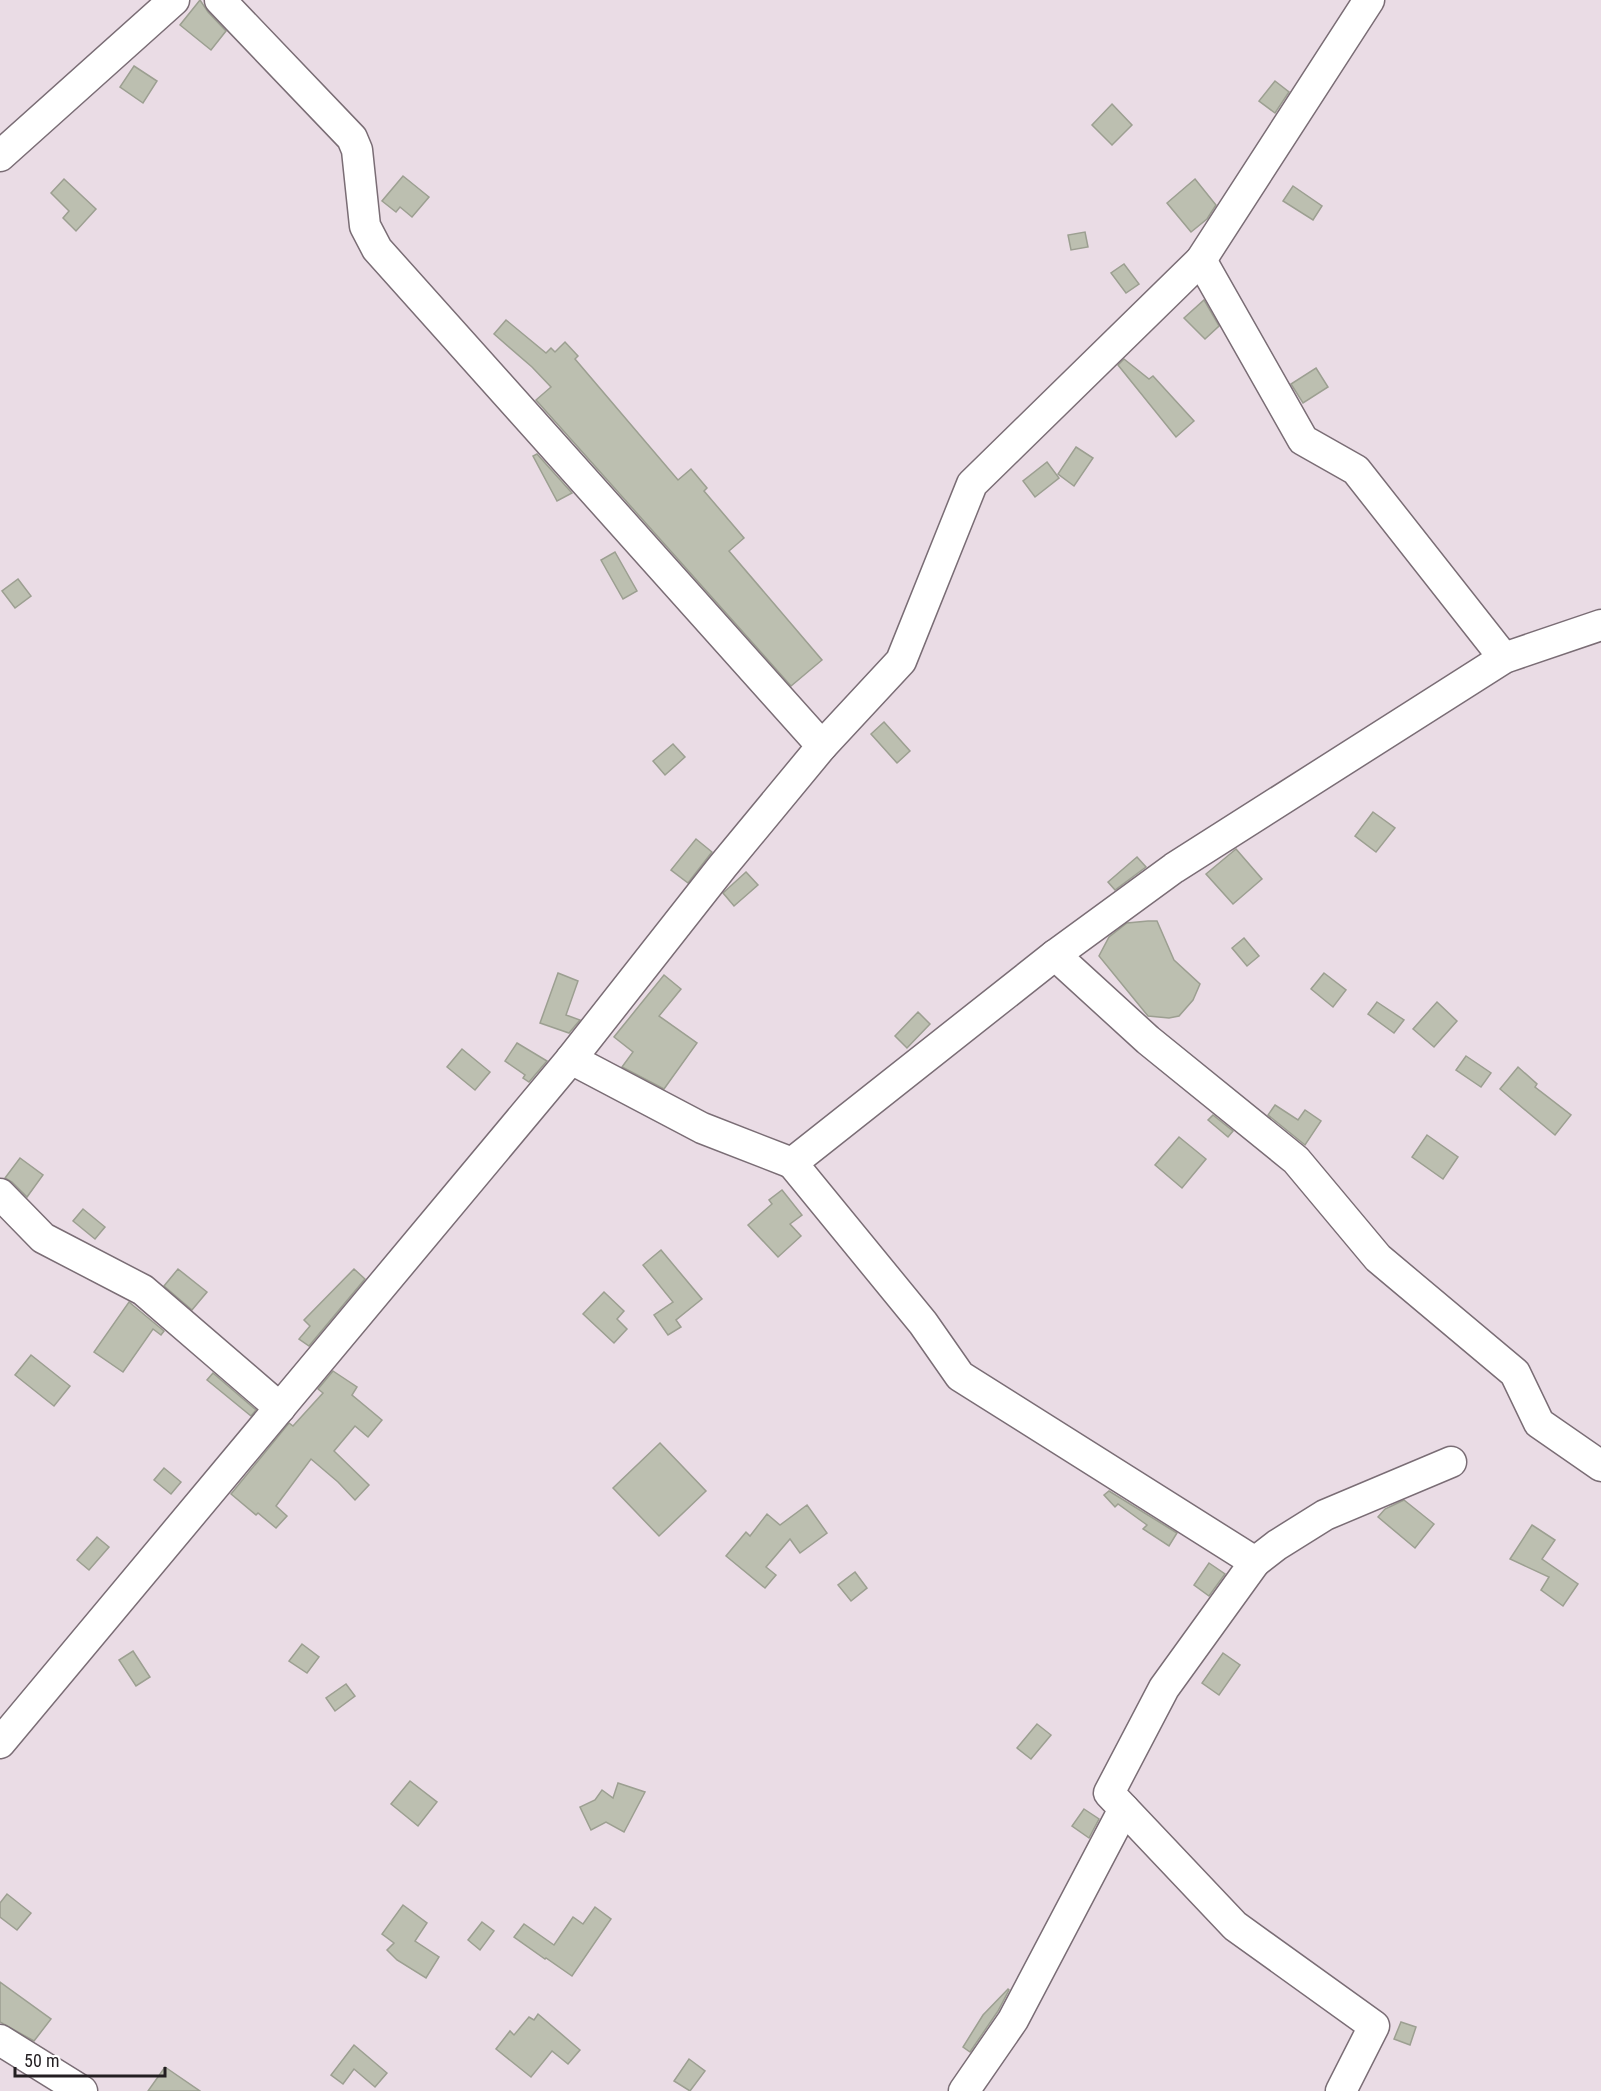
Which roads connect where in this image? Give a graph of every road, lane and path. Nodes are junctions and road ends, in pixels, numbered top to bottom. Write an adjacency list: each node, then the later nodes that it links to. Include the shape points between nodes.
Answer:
1 (174, 0): 4 (street)
2 (220, 0): 8 (street, via 352,138 357,150 365,226 377,249)
3 (1369, 0): 5 (street)
4 (0, 156)
5 (1201, 260): 7 (street, via 1303,440 1356,470); 8 (street, via 972,484 901,661)
6 (1601, 625): 7 (street)
7 (1503, 658): 9 (street, via 1174,868)
8 (822, 746): 10 (street)
9 (1054, 955): 11 (street); 15 (street, via 1148,1040 1296,1160 1378,1258 1515,1373 1539,1423)
10 (571, 1059): 11 (street, via 702,1128); 13 (street)
11 (792, 1163): 16 (street, via 923,1323 960,1376)
12 (0, 1194): 13 (street, via 43,1238 143,1290)
13 (280, 1408): 17 (street)
14 (1451, 1462): 16 (street, via 1325,1515)
15 (1601, 1466)
16 (1255, 1562): 18 (street, via 1164,1688 1109,1793)
17 (0, 1743)
18 (1124, 1809): 21 (street, via 1013,2020); 22 (street, via 1235,1926 1374,2026)
19 (0, 2040): 20 (street)
20 (82, 2091)
21 (964, 2091)
22 (1341, 2091)

